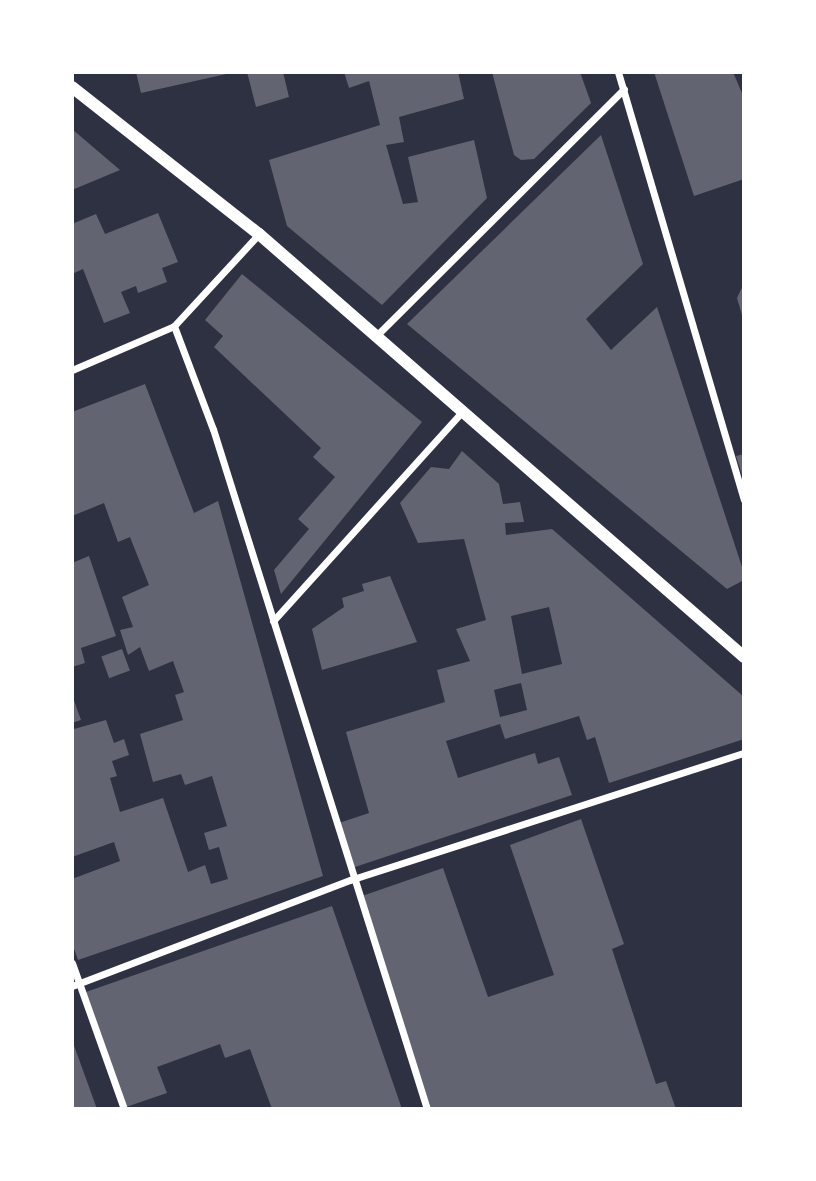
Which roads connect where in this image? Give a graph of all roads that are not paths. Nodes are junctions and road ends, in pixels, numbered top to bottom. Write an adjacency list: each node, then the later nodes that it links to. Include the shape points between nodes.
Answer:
1 (618, 72): 3 (street)
2 (72, 88): 4 (street)
3 (624, 89): 6 (street); 9 (street)
4 (259, 234): 5 (street); 6 (street)
5 (174, 326): 7 (street); 10 (street)
6 (376, 336): 8 (street)
7 (72, 370)
8 (463, 411): 10 (street); 11 (street)
9 (744, 500)
10 (273, 621): 13 (street)
11 (744, 657)
12 (744, 753): 13 (street)
13 (350, 880): 15 (street); 17 (street)
14 (72, 963): 15 (street)
15 (75, 984): 16 (street)
16 (124, 1109)
17 (427, 1109)

